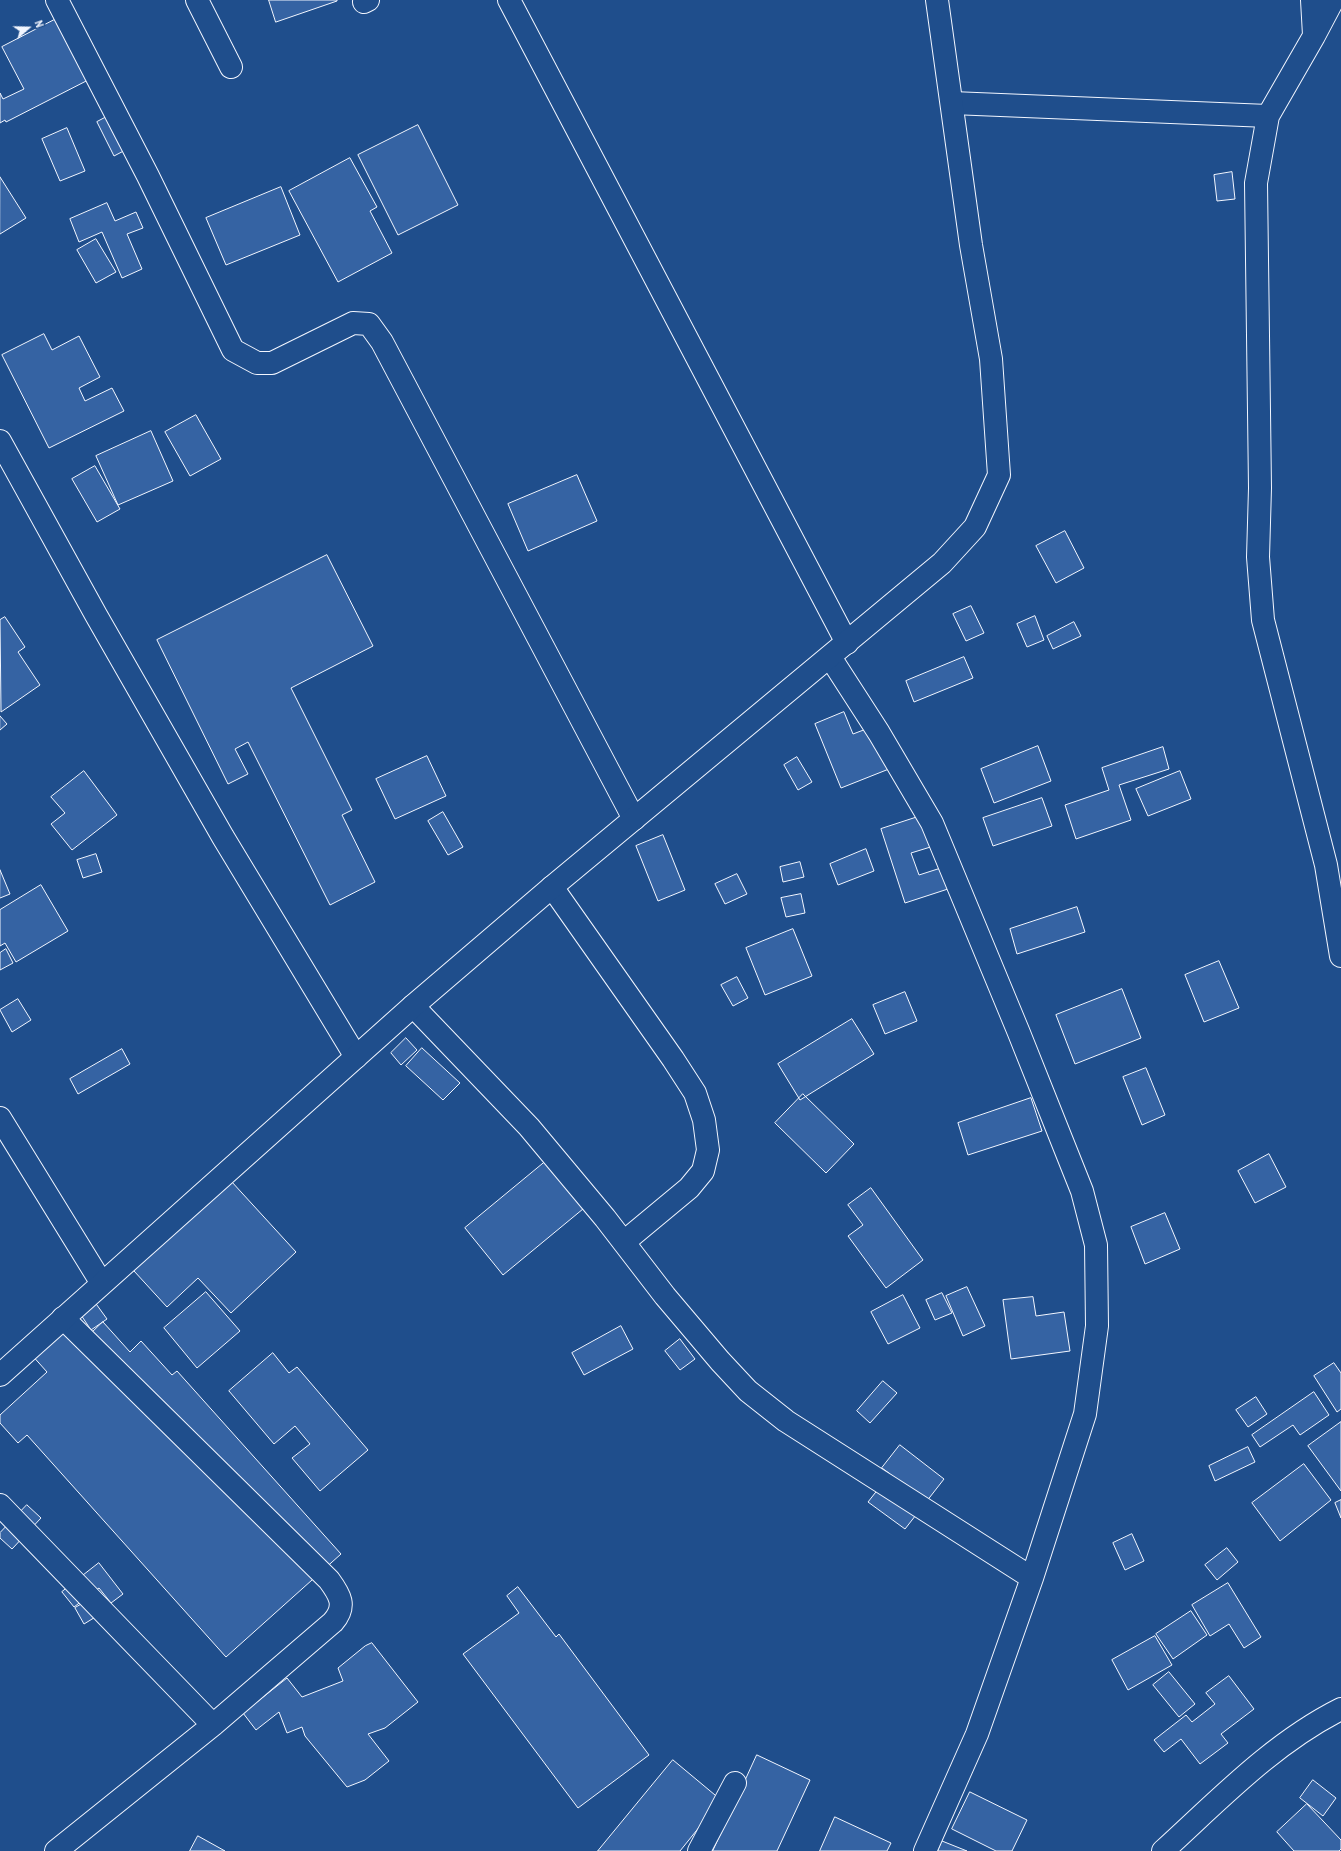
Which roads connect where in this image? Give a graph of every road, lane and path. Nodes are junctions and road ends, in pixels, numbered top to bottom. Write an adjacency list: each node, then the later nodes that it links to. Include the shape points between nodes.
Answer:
1 (57, 0): 14 (street, via 148,176 233,350 257,363 272,363 353,323 368,324 382,342)
2 (197, 0): 8 (street)
3 (509, 0): 12 (street)
4 (937, 0): 9 (street)
5 (1312, 0): 7 (street)
6 (1333, 0): 7 (street)
7 (1314, 36): 10 (street)
8 (231, 67)
9 (952, 103): 10 (street); 12 (street, via 971,245 991,359 999,475 975,528 942,563)
10 (1268, 116): 16 (street, via 1256,183 1260,488 1258,557 1263,620 1326,865)
11 (0, 441): 18 (street, via 222,837)
12 (847, 643): 13 (street)
13 (830, 657): 14 (street); 25 (street, via 932,823 1082,1190 1096,1245 1097,1326 1085,1414)
14 (634, 819): 15 (street)
15 (552, 887): 17 (street); 20 (street, via 673,1059 695,1093 704,1120 708,1150 703,1171 689,1188)
16 (1341, 956)
17 (413, 1006): 18 (street); 20 (street, via 529,1128)
18 (356, 1057): 21 (street)
19 (0, 1118): 21 (street)
20 (624, 1242): 25 (street, via 665,1296 748,1391 786,1422)
21 (101, 1282): 22 (street)
22 (63, 1318): 23 (street); 27 (street, via 329,1580 342,1605 336,1618)
23 (0, 1374)
24 (0, 1506): 27 (street)
25 (1032, 1578): 31 (street, via 977,1734)
26 (1341, 1710): 32 (street, via 1326,1717 1263,1760)
27 (213, 1724): 29 (street)
28 (735, 1783): 30 (street)
29 (56, 1851)
30 (699, 1851)
31 (925, 1851)
32 (1163, 1851)

